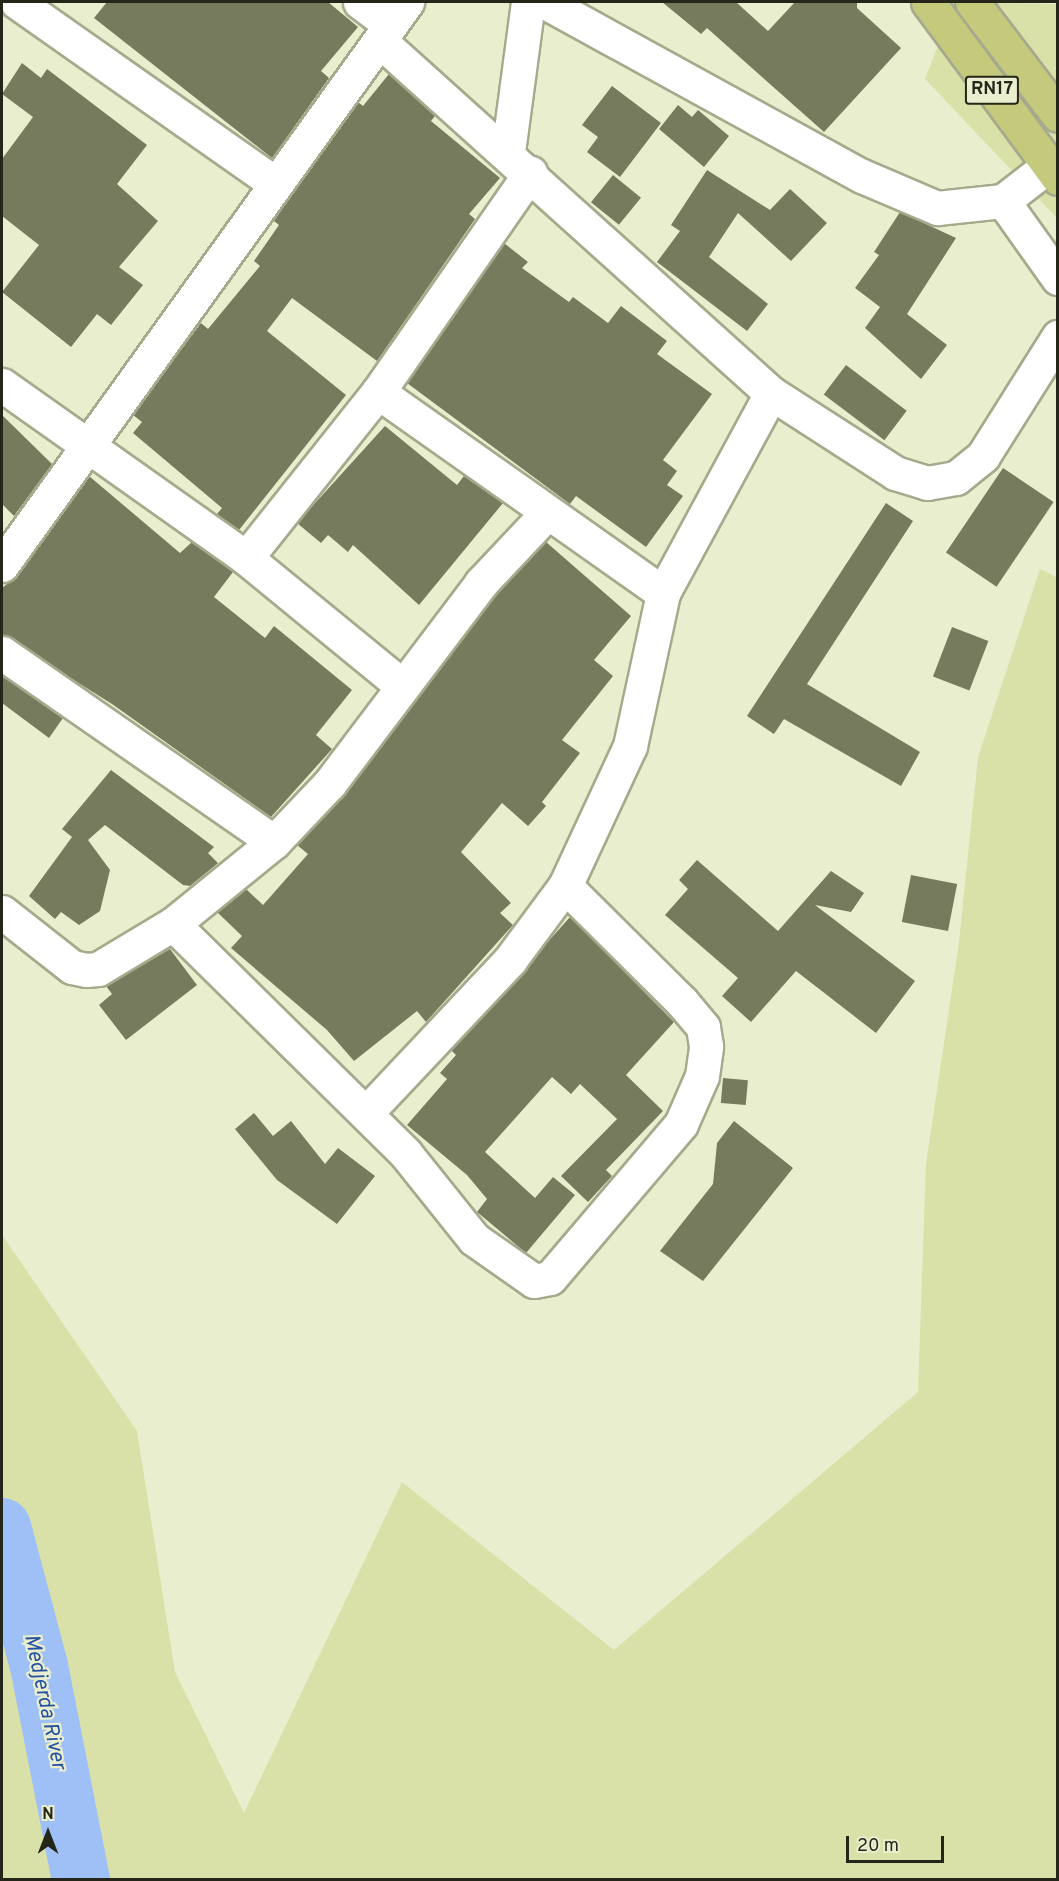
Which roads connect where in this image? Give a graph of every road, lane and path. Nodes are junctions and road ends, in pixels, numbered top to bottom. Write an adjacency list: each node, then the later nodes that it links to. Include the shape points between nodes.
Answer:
1 (17, 2): 11 (street)
2 (360, 2): 7 (street)
3 (528, 2): 9 (street)
4 (545, 2): 12 (street, via 862,176 937,208)
5 (928, 2): 10 (main road, RN17)
6 (972, 2): 8 (main road, RN17)
7 (392, 22): 9 (street); 11 (street)
8 (1058, 115)
9 (519, 163): 16 (street); 17 (street)
10 (1053, 172): 12 (street)
11 (273, 182): 18 (street)
12 (1003, 201): 13 (street)
13 (1058, 278)
14 (1058, 337): 17 (street, via 983,456 956,478 927,483 895,473)
15 (2, 385): 18 (street)
16 (378, 392): 19 (street); 20 (street)
17 (771, 393): 22 (street)
18 (84, 446): 20 (street); 21 (street)
19 (547, 513): 22 (street); 24 (street, via 481,583)
20 (246, 558): 24 (street)
21 (2, 565)
22 (663, 592): 26 (street, via 630,746)
23 (2, 653): 25 (street)
24 (401, 685): 25 (street, via 330,783)
25 (274, 842): 28 (street)
26 (565, 886): 29 (street, via 510,960); 29 (street, via 703,1027 702,1076 681,1124 627,1192 550,1278 534,1281 474,1239)
27 (2, 912): 28 (street, via 72,967 86,970 98,969)
28 (173, 924): 29 (street)
29 (366, 1113)

